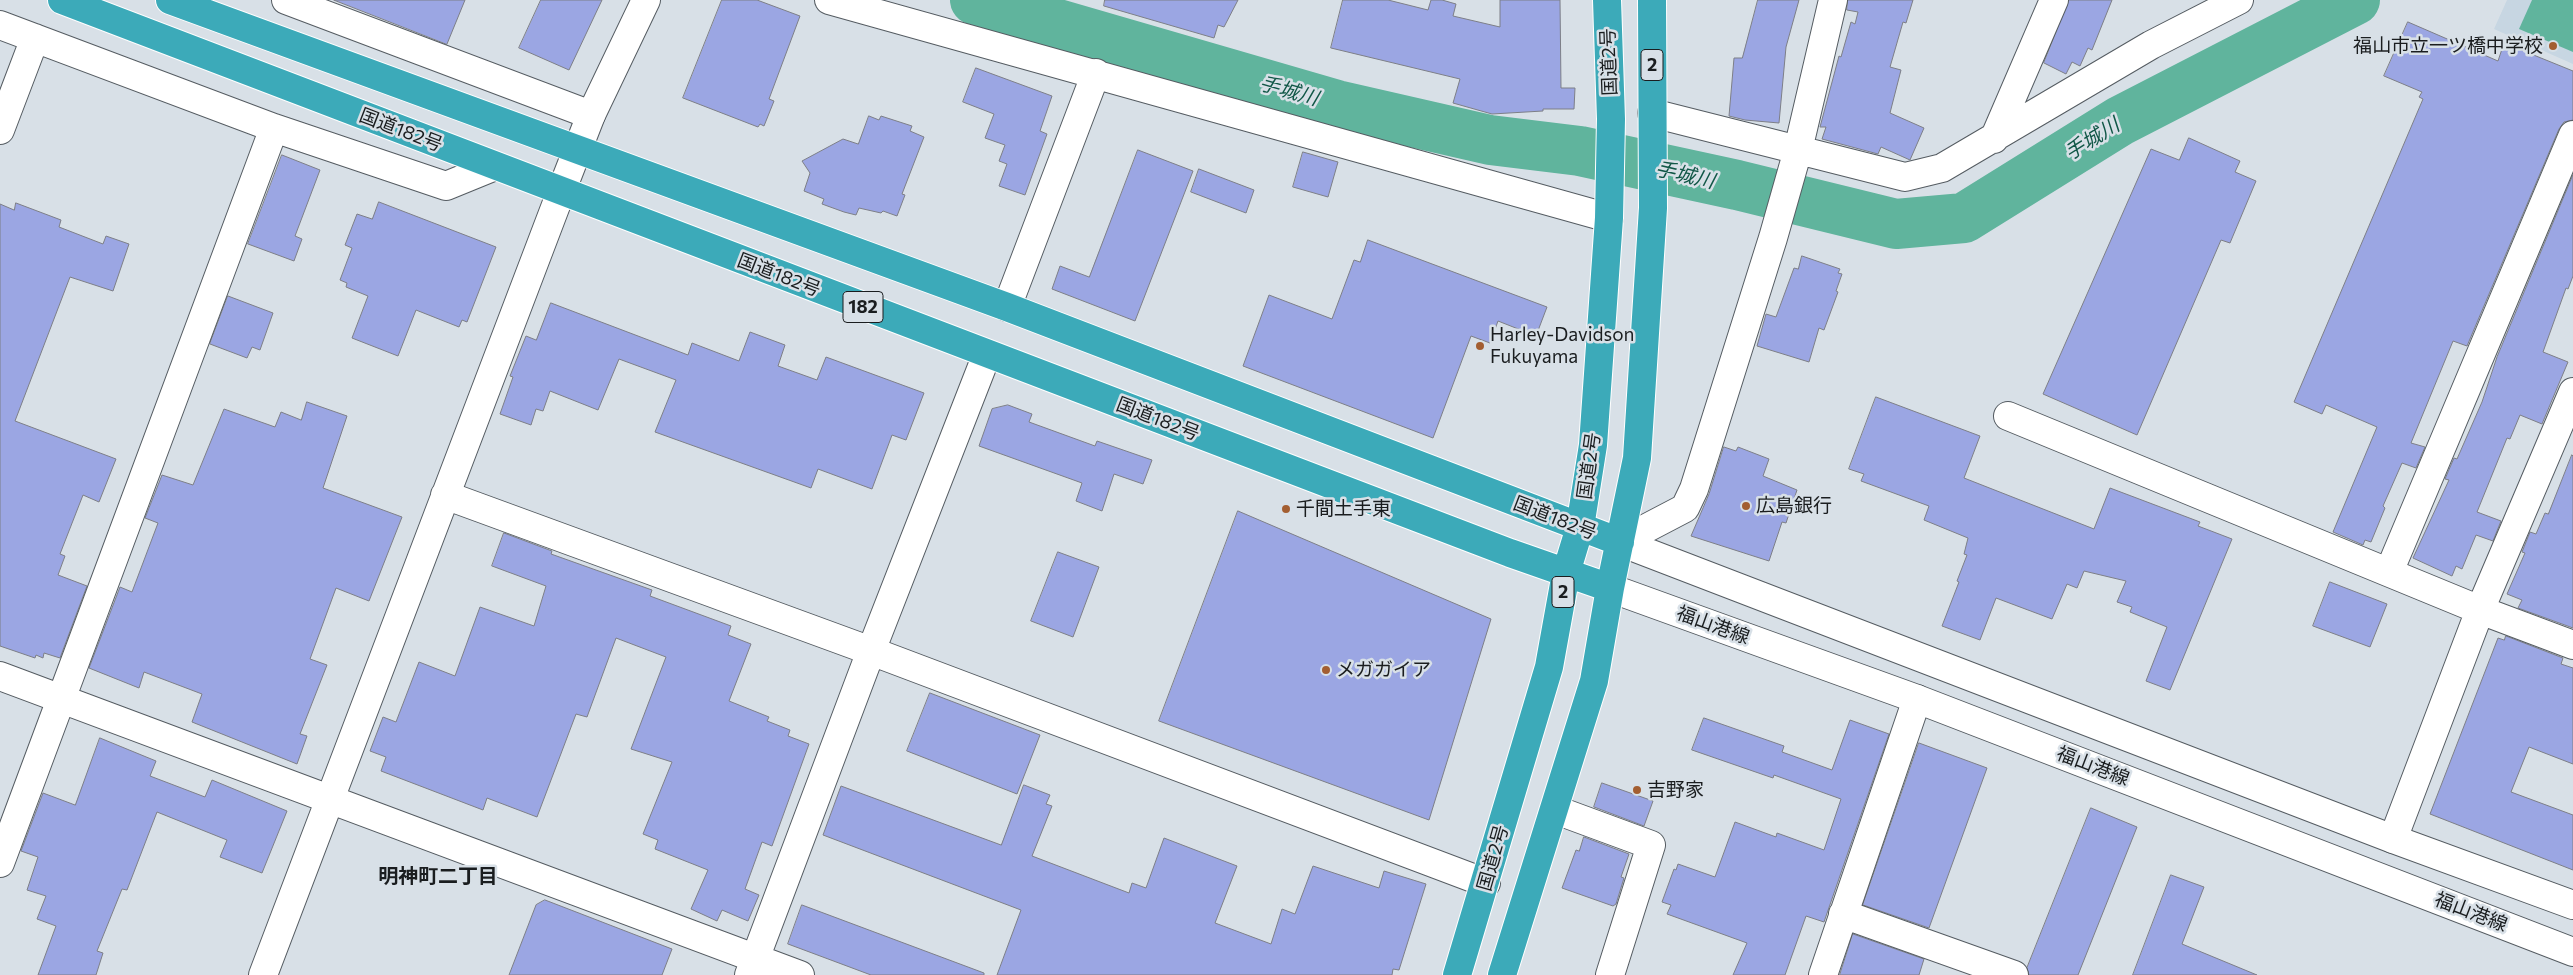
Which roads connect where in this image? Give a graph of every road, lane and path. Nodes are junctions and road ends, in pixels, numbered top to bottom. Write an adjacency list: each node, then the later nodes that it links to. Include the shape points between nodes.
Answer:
1 (62, 0): 22 (highway, 国道182号 / 182)
2 (170, 0): 20 (highway, 国道182号)
3 (286, 0): 14 (street)
4 (646, 0): 14 (street)
5 (829, 0): 13 (street)
6 (1607, 0): 24 (highway, 国道2号 / 2, via 1611,119)
7 (1652, 0): 15 (highway, 2)
8 (1833, 0): 21 (street)
9 (2054, 0): 19 (street)
10 (2239, 0): 19 (street, via 2151,45)
11 (0, 25): 12 (street)
12 (35, 38): 16 (street); 17 (street)
13 (1096, 73): 24 (street); 25 (street)
14 (591, 116): 20 (street)
15 (1652, 121): 21 (street); 31 (highway, 2, via 1653,208 1637,458)
16 (274, 128): 22 (street, via 446,186); 40 (street)
17 (0, 130)
18 (2573, 135): 32 (street)
19 (1994, 139): 21 (street, via 1942,168 1905,177)
20 (579, 148): 23 (street); 25 (highway, 国道182号)
21 (1796, 156): 31 (street, via 1694,489 1685,508)
22 (495, 166): 23 (highway, 国道182号 / 182)
23 (561, 192): 26 (highway, 国道182号 / 182); 29 (street)
24 (1609, 208): 30 (highway, 国道2号 / 2, via 1593,445)
25 (1007, 306): 30 (highway, 国道182号)
26 (987, 354): 33 (highway, 国道182号 / 182); 37 (street)
27 (2573, 392): 35 (street)
28 (2008, 416): 32 (street)
29 (445, 495): 37 (street); 41 (street)
30 (1580, 527): 31 (highway, 国道182号); 33 (highway, 国道2号 / 2)
31 (1620, 542): 34 (highway, 2); 43 (street, 福山港線)
32 (2389, 572): 35 (street)
33 (1566, 573): 34 (highway, 国道182号 / 182); 45 (highway, 国道2号 / 2, via 1549,667)
34 (1610, 588): 39 (street, 福山港線); 42 (highway, 2, via 1594,681)
35 (2480, 610): 36 (street); 43 (street)
36 (2573, 645)
37 (871, 651): 45 (street); 49 (street)
38 (0, 676): 40 (street)
39 (1917, 698): 47 (street); 48 (street, 福山港線)
40 (62, 700): 41 (street); 44 (street)
41 (330, 798): 49 (street); 50 (street)
42 (1556, 810): 53 (highway, 2); 54 (street, via 1651,845)
43 (2393, 839): 46 (street, 福山港線)
44 (0, 863)
45 (1486, 883): 52 (highway, 国道2号 / 2)
46 (2573, 905)
47 (1843, 914): 55 (street); 56 (street)
48 (2573, 952)
49 (752, 967): 51 (street)
50 (263, 975)
51 (800, 975)
52 (1457, 975)
53 (1502, 975)
54 (1610, 975)
55 (1823, 975)
56 (2014, 975)

